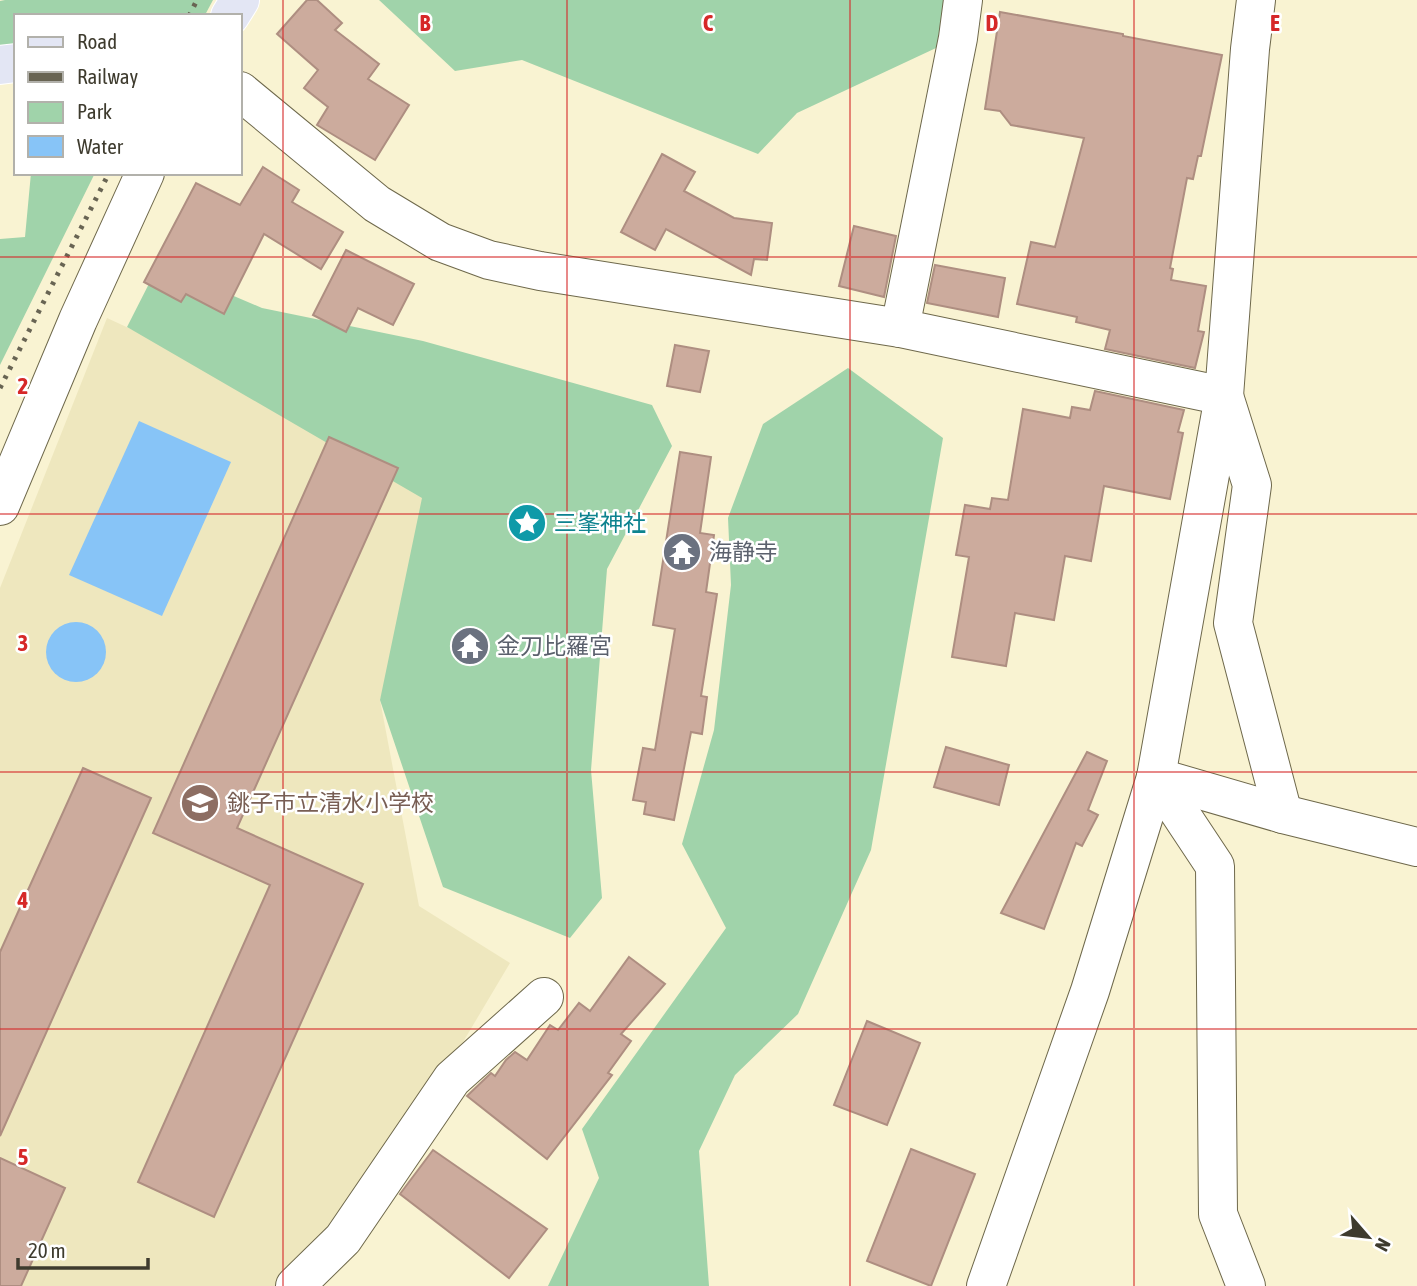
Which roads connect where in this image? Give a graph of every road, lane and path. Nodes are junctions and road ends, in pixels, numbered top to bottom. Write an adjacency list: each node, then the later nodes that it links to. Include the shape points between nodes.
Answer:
1 (962, 0): 5 (street)
2 (1256, 0): 6 (street)
3 (242, 93): 5 (street, via 377,204 440,242 489,260)
4 (144, 175): 7 (street)
5 (900, 328): 6 (street)
6 (1224, 396): 8 (street); 9 (street, via 1252,485 1233,623)
7 (0, 506)
8 (1156, 777): 9 (street); 13 (street, via 1090,991); 14 (street, via 1215,866 1218,1214)
9 (1283, 814): 10 (street)
10 (1417, 846)
11 (544, 997): 12 (street, via 452,1079 343,1239)
12 (295, 1286)
13 (986, 1286)
14 (1246, 1286)

